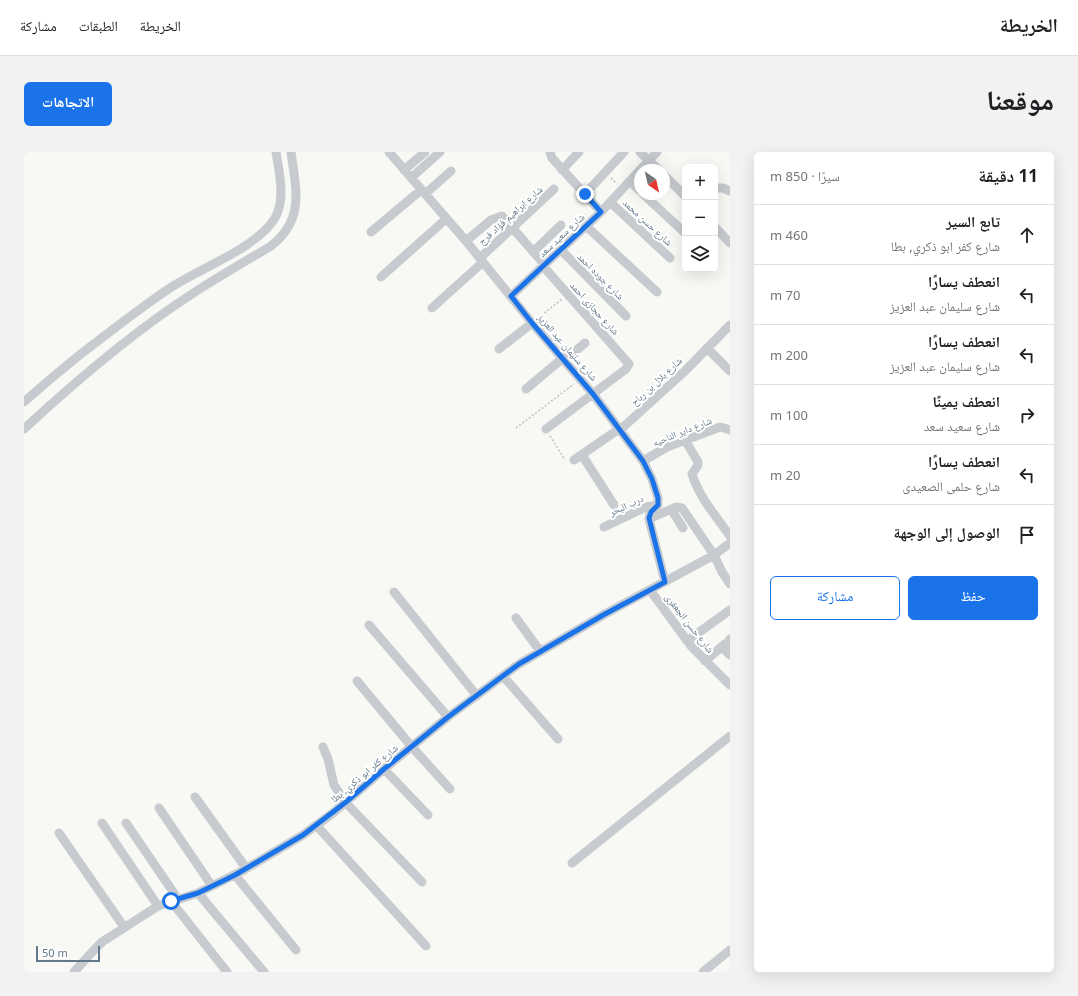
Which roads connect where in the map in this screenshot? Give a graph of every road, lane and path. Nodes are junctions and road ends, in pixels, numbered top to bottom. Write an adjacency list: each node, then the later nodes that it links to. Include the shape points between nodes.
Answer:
1 (276, 152): 63 (street, via 280,182 278,212 259,236 155,298)
2 (291, 152): 65 (street, via 296,208 291,222 279,239 195,292 128,340)
3 (389, 152): 14 (street, شارع سليمان عبد العزيز)
4 (425, 152): 14 (street)
5 (440, 152): 19 (street)
6 (550, 152): 15 (street)
7 (579, 152): 15 (street)
8 (624, 152): 17 (street)
9 (640, 152): 11 (street)
10 (657, 152): 11 (street, شارع سعيد سعد)
11 (649, 160): 12 (street, شارع سعيد سعد); 13 (street)
12 (645, 164)
13 (653, 164)
14 (404, 170): 19 (street, شارع سليمان عبد العزيز)
15 (562, 170): 29 (street)
16 (451, 172): 27 (street)
17 (605, 172): 24 (path); 29 (street)
18 (634, 177): 20 (street, شارع سعيد سعد)
19 (411, 178): 27 (street, شارع سليمان عبد العزيز)
20 (630, 181): 22 (street); 24 (street, شارع سعيد سعد)
21 (670, 181): 28 (street)
22 (634, 185)
23 (718, 188): 26 (street)
24 (622, 189): 31 (street, شارع سعيد سعد)
25 (554, 190): 36 (street, شارع ابراهيم فؤاد فرج)
26 (730, 191)
27 (423, 192): 33 (street, شارع سليمان عبد العزيز); 39 (street)
28 (682, 193)
29 (585, 194): 32 (street)
30 (650, 200): 37 (street)
31 (610, 202): 32 (street, شارع سعيد سعد); 44 (street, شارع حسن محمد)
32 (601, 212): 35 (street, شارع سعيد سعد)
33 (446, 219): 40 (street, شارع سليمان عبد العزيز); 47 (street)
34 (561, 225): 43 (street)
35 (586, 226): 42 (street, شارع سعيد سعد); 48 (street)
36 (512, 228): 40 (street, شارع حجازى احمد, via 504,217 499,216); 43 (street, شارع حجازى احمد); 45 (street, شارع ابراهيم فؤاد فرج)
37 (682, 229)
38 (718, 230): 41 (street)
39 (371, 232)
40 (466, 241): 45 (street, شارع سليمان عبد العزيز)
41 (730, 243)
42 (561, 250): 46 (street, شارع سعيد سعد); 52 (street, شارع جوده احمد)
43 (533, 252): 46 (street, شارع حجازى احمد)
44 (670, 258)
45 (481, 260): 50 (street, شارع سليمان عبد العزيز); 51 (street, شارع ابراهيم فؤاد فرج)
46 (544, 265): 49 (street, شارع حجازى احمد); 50 (street, شارع سعيد سعد)
47 (381, 277)
48 (657, 292)
49 (568, 294): 53 (path); 62 (street, شارع حجازى احمد, via 629,364)
50 (511, 296): 53 (street, شارع سليمان عبد العزيز)
51 (432, 308)
52 (626, 316)
53 (532, 323): 57 (street); 58 (street, شارع سليمان عبد العزيز)
54 (730, 325): 56 (street, شارع بلال بن رباح)
55 (585, 343): 58 (street)
56 (707, 348): 59 (street); 67 (street, شارع بلال بن رباح)
57 (499, 349)
58 (564, 359): 60 (street, شارع سليمان عبد العزيز); 61 (street)
59 (730, 371)
60 (580, 379): 62 (street, شارع سليمان عبد العزيز); 64 (path)
61 (526, 389)
62 (593, 394): 66 (street); 67 (street, شارع سليمان عبد العزيز)
63 (24, 402)
64 (516, 428)
65 (24, 429)
66 (546, 429): 71 (path, via 566,460)
67 (620, 429): 70 (street, شارع بلال بن رباح); 72 (street, شارع سليمان عبد العزيز)
68 (728, 432): 69 (street, شارع داير الناحيه, via 720,427)
69 (685, 440): 72 (street, شارع داير الناحيه, via 667,446); 79 (street, via 698,462 692,474 697,488)
70 (582, 455): 71 (street, شارع بلال بن رباح); 73 (street)
71 (574, 460)
72 (643, 461): 74 (street, شارع سليمان عبد العزيز, via 657,493)
73 (614, 505)
74 (658, 505): 76 (street); 77 (street, درب البحر, via 641,509)
75 (671, 509): 76 (street); 78 (street); 81 (street, via 682,508)
76 (649, 518): 82 (street)
77 (604, 527)
78 (682, 528)
79 (730, 536)
80 (730, 543): 81 (street)
81 (714, 555): 82 (street); 83 (street)
82 (665, 582): 84 (street, شارع كفر ابو ذكري, بطا)
83 (730, 584)
84 (650, 590): 89 (street, شارع حسن الجعفرى); 91 (street, شارع كفر ابو ذكري, بطا)
85 (394, 592): 97 (street)
86 (730, 610): 89 (street)
87 (516, 618): 91 (street)
88 (369, 625): 98 (street)
89 (687, 641): 93 (street, شارع حسن الجعفرى)
90 (728, 641): 92 (street, via 725,650); 93 (street)
91 (540, 651): 94 (street, شارع كفر ابو ذكري, بطا)
92 (730, 655)
93 (705, 661): 96 (street, شارع حسن الجعفرى)
94 (503, 676): 97 (street, شارع كفر ابو ذكري, بطا); 100 (street)
95 (357, 681): 102 (street)
96 (730, 685)
97 (476, 696): 98 (street, شارع كفر ابو ذكري, بطا)
98 (448, 717): 102 (street, شارع كفر ابو ذكري, بطا)
99 (730, 736): 113 (street)
100 (558, 739)
101 (323, 747): 106 (street, via 334,785)
102 (412, 747): 103 (street, شارع كفر ابو ذكري, بطا); 104 (street)
103 (384, 769): 106 (street, شارع كفر ابو ذكري, بطا); 108 (street)
104 (450, 789)
105 (196, 797): 114 (street)
106 (346, 802): 111 (street, شارع كفر ابو ذكري, بطا); 116 (street)
107 (159, 808): 117 (street)
108 (428, 815)
109 (102, 823): 120 (street)
110 (126, 823): 119 (street)
111 (316, 825): 114 (street, شارع كفر ابو ذكري, بطا); 122 (street)
112 (59, 833): 121 (street)
113 (572, 863)
114 (246, 868): 115 (street, شارع كفر ابو ذكري, بطا)
115 (235, 875): 117 (street, شارع كفر ابو ذكري, بطا); 123 (street)
116 (422, 882)
117 (212, 886): 118 (street, شارع كفر ابو ذكري, بطا)
118 (198, 893): 119 (street, شارع كفر ابو ذكري, بطا); 127 (street)
119 (175, 900): 120 (street, شارع كفر ابو ذكري, بطا); 126 (street)
120 (158, 906): 121 (street, شارع كفر ابو ذكري, بطا)
121 (124, 927): 125 (street, شارع كفر ابو ذكري, بطا, via 94,950)
122 (426, 946)
123 (296, 950)
124 (730, 950): 128 (street)
125 (74, 972)
126 (227, 972)
127 (264, 972)
128 (703, 972)

